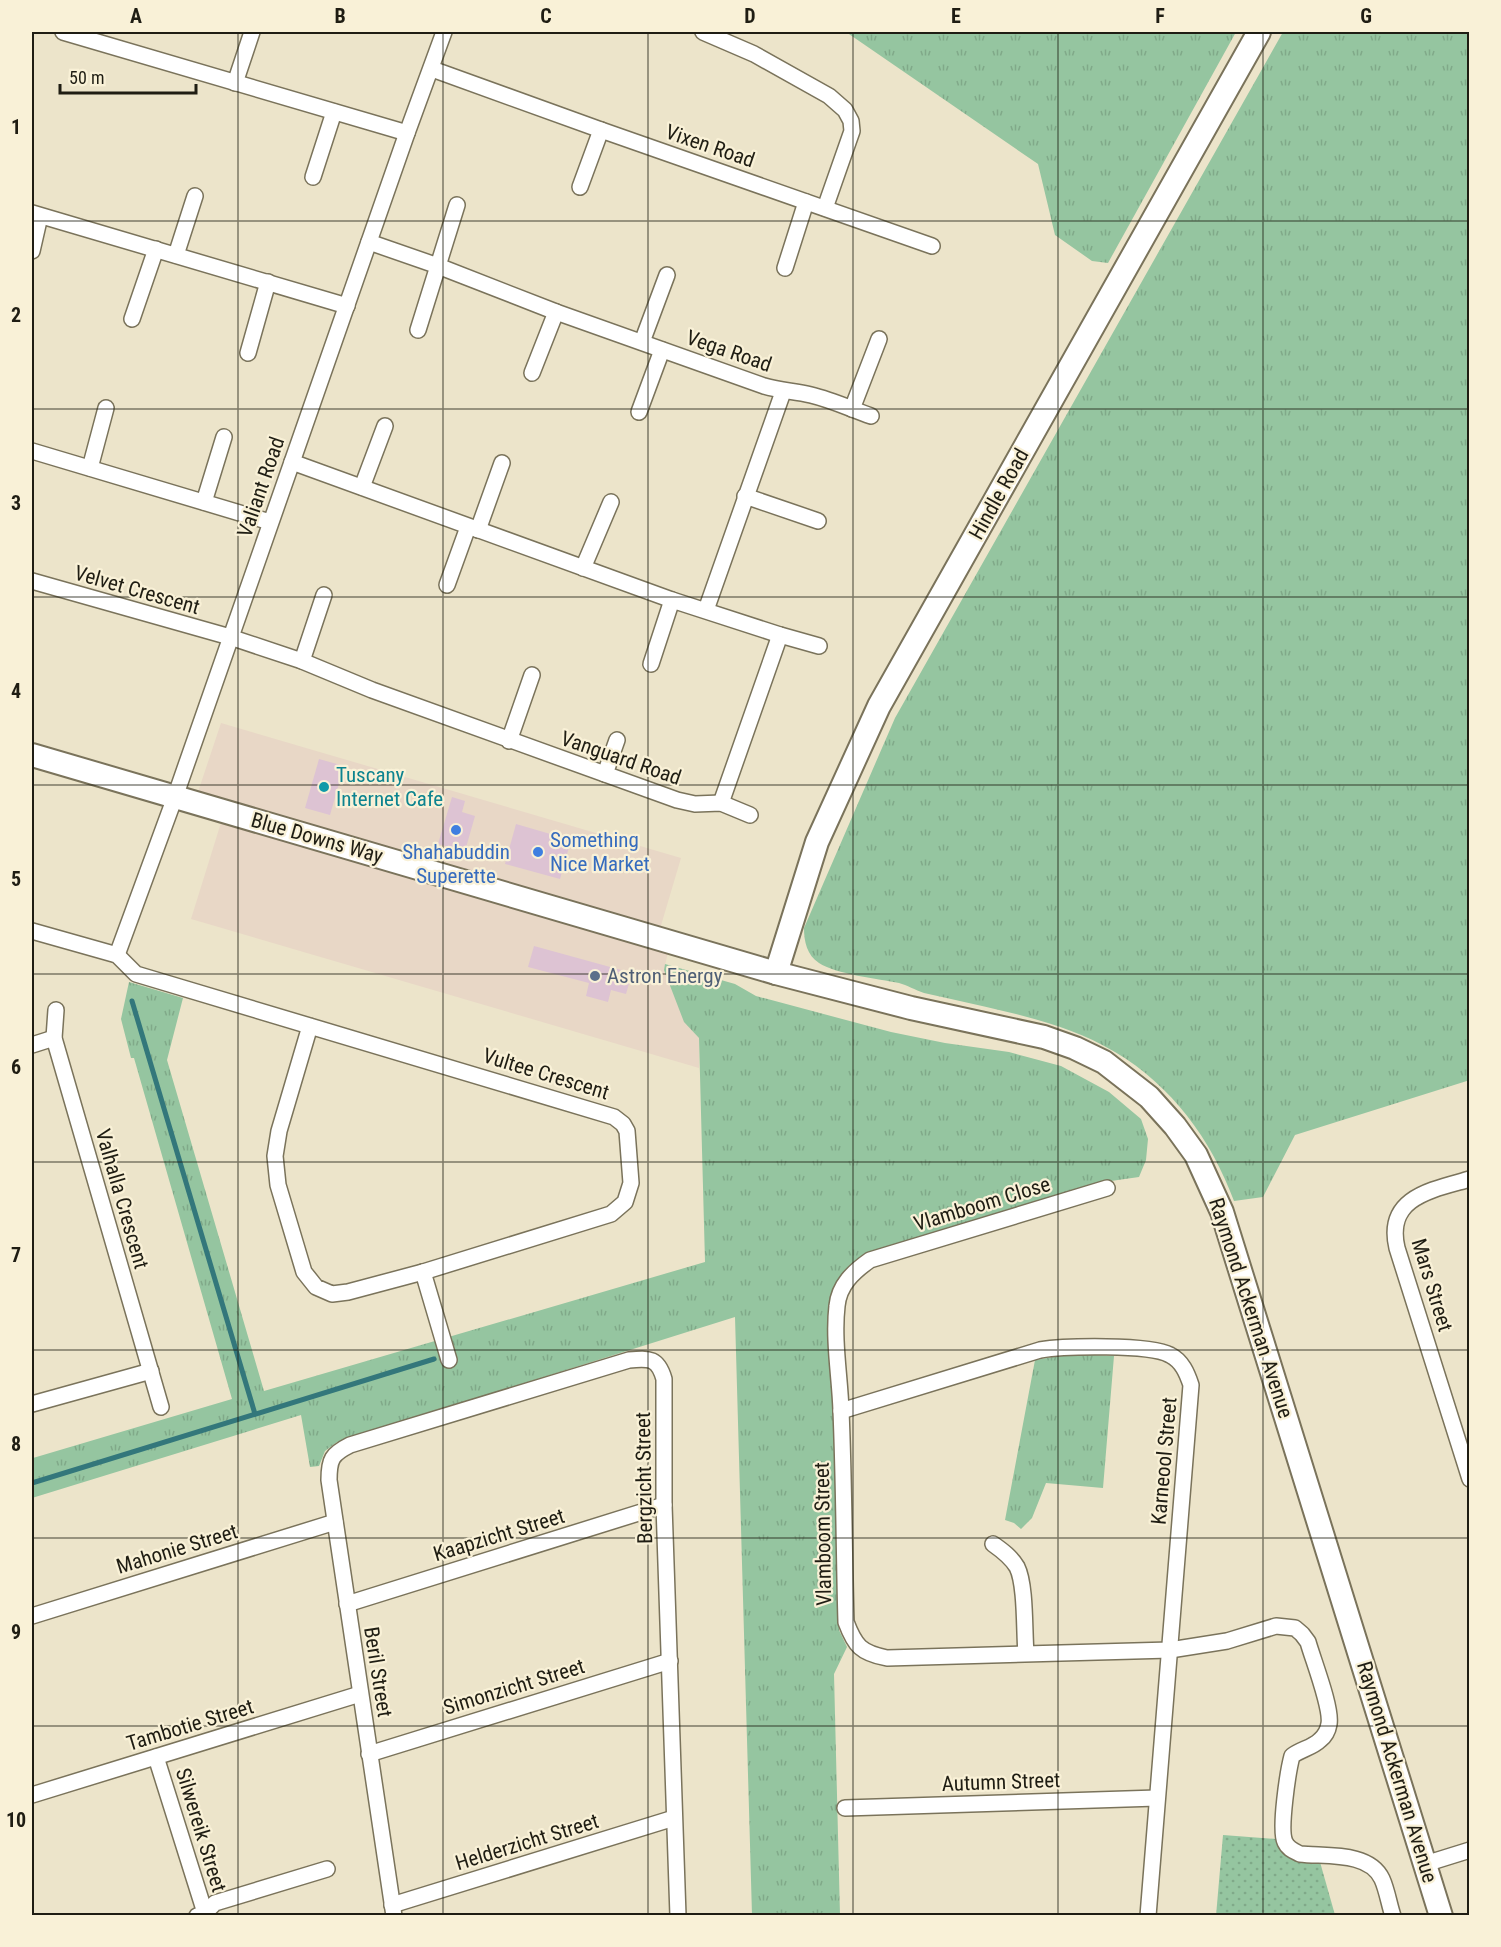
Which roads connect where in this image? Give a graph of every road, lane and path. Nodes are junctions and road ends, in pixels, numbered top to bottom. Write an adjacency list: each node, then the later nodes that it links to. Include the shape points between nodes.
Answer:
1 (63, 32): 7 (street)
2 (252, 32): 7 (street)
3 (444, 32): 6 (street, Valiant Road)
4 (703, 32): 16 (street, via 793,75 845,110 852,131)
5 (1259, 32): 75 (street, Hindle Road, via 879,706 817,842)
6 (432, 69): 9 (street, Vixen Road); 10 (street, Valiant Road)
7 (235, 83): 8 (street)
8 (334, 112): 10 (street); 11 (street)
9 (601, 130): 12 (street); 14 (street, Vixen Road)
10 (407, 133): 18 (street, Valiant Road)
11 (314, 177)
12 (580, 188)
13 (195, 196): 22 (street)
14 (807, 202): 16 (street, Vixen Road); 24 (street)
15 (457, 206): 23 (street)
16 (825, 208): 19 (street, Vixen Road)
17 (36, 215): 20 (street); 21 (street)
18 (369, 242): 23 (street, Vega Road); 27 (street, Valiant Road)
19 (932, 246)
20 (156, 249): 22 (street); 29 (street)
21 (32, 251)
22 (176, 255): 26 (street)
23 (438, 266): 28 (street, Vega Road); 30 (street)
24 (785, 268)
25 (667, 275): 32 (street)
26 (268, 282): 27 (street); 34 (street)
27 (346, 306): 44 (street, Valiant Road)
28 (556, 312): 32 (street, Vega Road); 35 (street)
29 (132, 319)
30 (418, 330)
31 (879, 339): 38 (street)
32 (642, 342): 33 (street, Vega Road)
33 (662, 350): 36 (street, Vega Road); 39 (street, Vega Road)
34 (248, 353)
35 (532, 373)
36 (783, 392): 38 (street, Vega Road, via 807,394); 48 (street, Vega Road)
37 (106, 408): 46 (street)
38 (852, 409): 40 (street, Vega Road)
39 (639, 412)
40 (871, 416)
41 (385, 426): 47 (street)
42 (224, 437): 49 (street)
43 (32, 451): 46 (street)
44 (292, 462): 47 (street); 52 (street, Valiant Road)
45 (502, 463): 53 (street)
46 (90, 468): 49 (street)
47 (362, 487): 53 (street)
48 (745, 496): 51 (street); 59 (street, Vega Road)
49 (204, 502): 52 (street)
50 (610, 502): 54 (street)
51 (818, 521)
52 (270, 522): 61 (street, Valiant Road)
53 (473, 528): 54 (street); 56 (street)
54 (583, 568): 58 (street)
55 (32, 581): 61 (street, Velvet Crescent)
56 (447, 585)
57 (324, 595): 63 (street)
58 (672, 600): 59 (street); 64 (street)
59 (706, 610): 60 (street)
60 (780, 636): 62 (street); 71 (street)
61 (230, 638): 63 (street, Vanguard Road); 70 (street, Valiant Road)
62 (819, 645)
63 (302, 661): 67 (street, Vanguard Road)
64 (651, 664)
65 (532, 675): 67 (street)
66 (617, 740): 69 (street)
67 (509, 741): 69 (street, Vanguard Road)
68 (32, 755): 70 (street, Blue Downs Way)
69 (604, 774): 71 (street, Vanguard Road, via 683,802)
70 (175, 797): 74 (street, Valiant Road); 75 (street, Blue Downs Way)
71 (721, 803): 72 (street, Vanguard Road)
72 (750, 815)
73 (32, 931): 74 (street)
74 (117, 955): 77 (street, Vultee Crescent, via 136,974)
75 (776, 973): 107 (street, Raymond Ackerman Avenue, via 1075,1047 1104,1062 1149,1096 1196,1155 1222,1212)
76 (56, 1010): 78 (street, Valhalla Crescent)
77 (310, 1026): 83 (street, Vultee Crescent, via 275,1156 278,1185 304,1272 316,1287 332,1294); 83 (street, Vultee Crescent, via 608,1114 627,1131 631,1183 629,1192 611,1214)
78 (54, 1038): 79 (street); 85 (street, Valhalla Crescent)
79 (32, 1045)
80 (1470, 1179): 90 (street, Mars Street, via 1414,1198 1400,1213 1395,1231)
81 (1107, 1188): 82 (street, Vlamboom Close)
82 (870, 1260): 88 (street, Vlamboom Street, via 843,1285 837,1305)
83 (423, 1272): 84 (street)
84 (449, 1360)
85 (151, 1371): 86 (street); 87 (street, Valhalla Crescent)
86 (32, 1404)
87 (161, 1407)
88 (841, 1411): 96 (street, Karneool Street, via 1040,1350 1090,1347 1154,1350 1170,1355 1181,1364 1191,1385); 97 (street, Vlamboom Street, via 846,1622 859,1648 887,1658)
89 (350, 1445): 91 (street, Bergzicht Street, via 641,1358 661,1367 664,1379); 92 (street, Beril Street, via 336,1452 329,1464)
90 (1470, 1479)
91 (664, 1505): 94 (street, Kaapzicht Street); 98 (street, Bergzicht Street)
92 (334, 1522): 94 (street, Beril Street); 95 (street, Mahonie Street)
93 (993, 1544): 97 (street, via 1008,1554 1018,1569)
94 (347, 1604): 99 (street, Beril Street)
95 (32, 1616)
96 (1170, 1650): 97 (street, Vlamboom Street); 103 (street, Karneool Street); 113 (street, Vlamboom Street, via 1227,1641 1276,1626 1295,1628 1302,1634 1308,1642 1330,1722 1320,1741 1292,1756 1284,1841 1300,1854 1366,1863 1382,1879)
97 (1026, 1653)
98 (670, 1661): 100 (street, Simonzicht Street); 105 (street, Bergzicht Street)
99 (360, 1694): 100 (street, Beril Street); 101 (street, Tambotie Street)
100 (369, 1754): 109 (street, Beril Street)
101 (156, 1757): 102 (street, Tambotie Street); 110 (street, Silwereik Street)
102 (32, 1795)
103 (1157, 1798): 104 (street, Autumn Street); 112 (street, Karneool Street)
104 (845, 1808)
105 (674, 1818): 109 (street, Helderzicht Street); 111 (street, Bergzicht Street)
106 (1470, 1850): 107 (street)
107 (1425, 1864): 114 (street, Raymond Ackerman Avenue)
108 (327, 1869): 110 (street, via 215,1903)
109 (393, 1910)
110 (202, 1915)
111 (678, 1916)
112 (1148, 1916)
113 (1393, 1916)
114 (1441, 1916)

